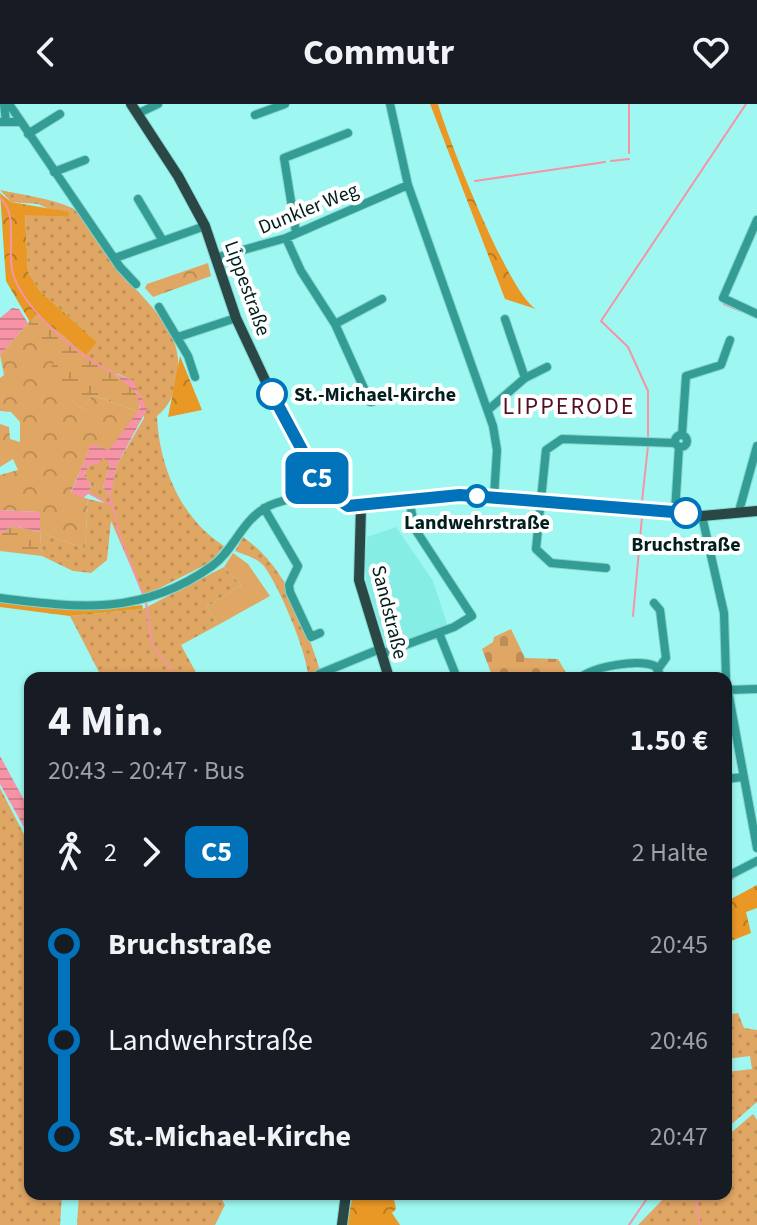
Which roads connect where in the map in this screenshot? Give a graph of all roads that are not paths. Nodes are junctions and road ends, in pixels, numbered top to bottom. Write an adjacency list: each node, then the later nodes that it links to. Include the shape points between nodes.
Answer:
1 (6, 104): 8 (street); 9 (street)
2 (158, 104): 5 (street)
3 (285, 104): 7 (street)
4 (390, 104): 14 (street)
5 (134, 109): 17 (main road, Lippestraße)
6 (60, 114): 11 (street)
7 (255, 115)
8 (3, 122): 9 (street)
9 (20, 122): 11 (street)
10 (348, 133): 18 (street, via 284,158)
11 (28, 134): 13 (street)
12 (85, 160): 13 (street)
13 (54, 172): 22 (street)
14 (408, 185): 18 (street, Dunkler Weg); 36 (street)
15 (138, 199): 20 (street)
16 (757, 220): 26 (street, via 723,298)
17 (205, 226): 20 (street); 21 (main road, Lippestraße)
18 (296, 232): 19 (street, Dunkler Weg)
19 (286, 238): 21 (street, Dunkler Weg); 29 (street)
20 (163, 241): 22 (street)
21 (218, 257): 27 (main road, Lippestraße)
22 (115, 258): 23 (street)
23 (136, 284)
24 (382, 299): 29 (street)
25 (159, 307): 30 (street)
26 (757, 314)
27 (236, 318): 30 (street); 39 (main road, Lippestraße)
28 (505, 319): 34 (street)
29 (335, 324): 35 (street)
30 (178, 337): 33 (street)
31 (730, 340): 37 (street, via 721,365 686,376 682,435 687,442)
32 (547, 367): 34 (street)
33 (195, 377)
34 (525, 378): 36 (street)
35 (367, 395)
36 (488, 410): 40 (street, via 497,450)
37 (677, 445): 42 (street, via 557,440 544,456); 47 (street)
38 (757, 446): 45 (street)
39 (323, 489): 43 (main road, via 338,502); 44 (street)
40 (494, 497): 41 (main road); 42 (main road)
41 (409, 499): 43 (main road); 53 (street, via 415,529 471,612 470,620)
42 (539, 500): 47 (main road); 49 (street, via 539,555 551,563)
43 (361, 507): 54 (main road, Sandstraße, via 359,580)
44 (264, 508): 50 (street, via 210,567 141,601 97,607); 52 (street, via 298,566 290,592 311,637)
45 (739, 511): 46 (main road); 48 (main road)
46 (757, 511)
47 (675, 512): 48 (main road)
48 (702, 516): 61 (street, via 724,613)
49 (606, 568)
50 (0, 598)
51 (654, 603): 60 (street, via 660,610 666,658)
52 (320, 633)
53 (439, 633): 54 (street); 57 (street)
54 (381, 652): 55 (street); 56 (main road, Sandstraße)
55 (325, 672)
56 (387, 672)
57 (455, 672)
58 (587, 672): 59 (street, via 641,663)
59 (657, 672)
60 (661, 672)
61 (726, 672)
62 (757, 689): 63 (street)
63 (732, 690)
64 (732, 717): 65 (street)
65 (743, 777): 66 (street); 67 (street)
66 (732, 778)
67 (757, 848)
68 (757, 861): 69 (street)
69 (732, 874)
70 (345, 1200): 71 (main road)
71 (342, 1225)

